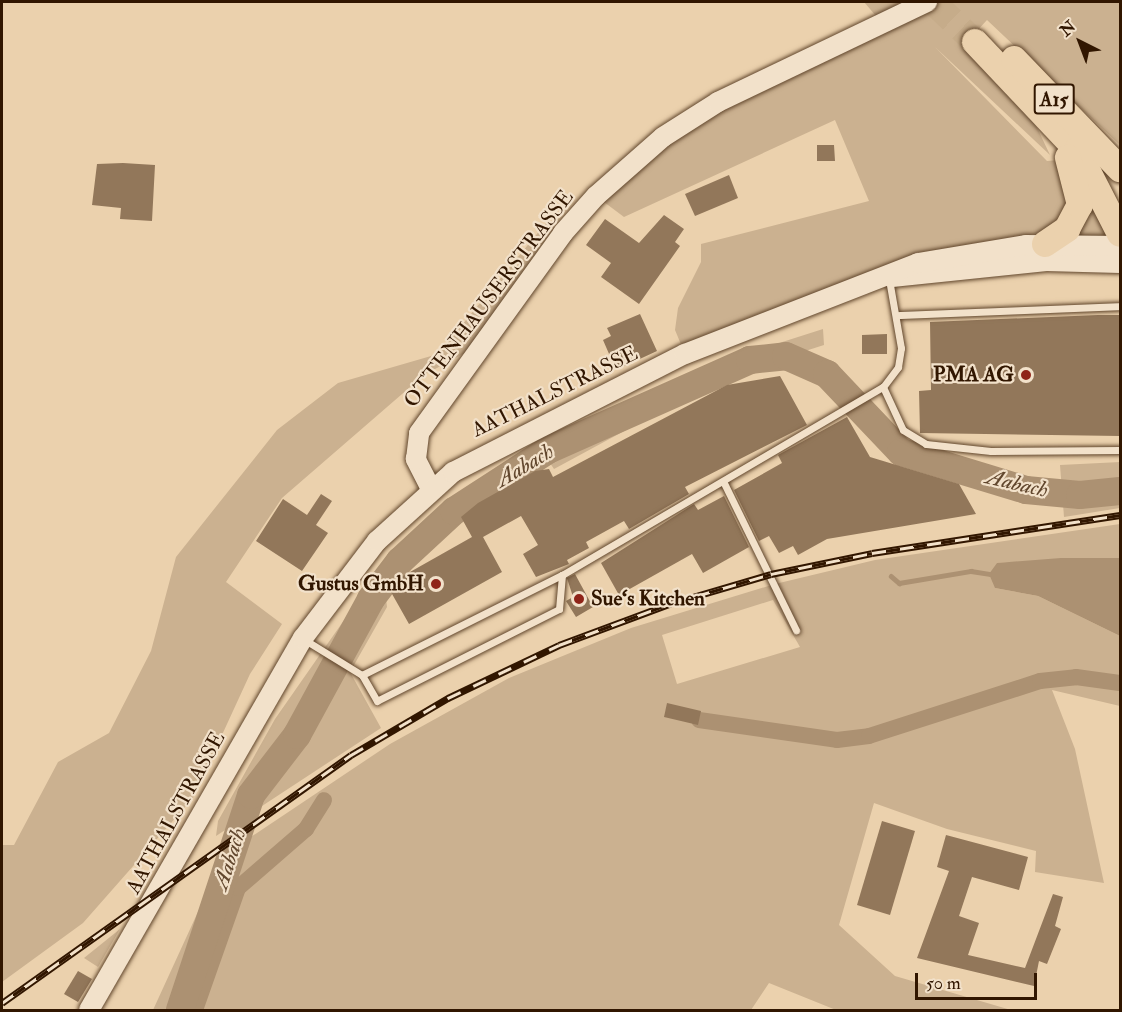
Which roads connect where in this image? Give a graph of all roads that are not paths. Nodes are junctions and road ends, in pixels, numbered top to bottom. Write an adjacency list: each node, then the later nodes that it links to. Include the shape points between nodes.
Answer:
1 (927, 2): 16 (main road, OTTENHAUSERSTRASSE, via 718,102 663,137 596,196 563,233 419,434 416,459)
2 (1028, 99): 3 (highway, A15, via 980,37); 6 (highway, via 1084,161); 7 (highway, via 1063,148 1080,195 1070,226)
3 (1086, 135): 4 (highway, A15); 5 (highway, A15)
4 (1120, 169)
5 (1120, 182)
6 (1120, 234)
7 (1045, 244): 8 (main road, AATHALSTRASSE); 10 (main road, AATHALSTRASSE, via 918,263)
8 (1120, 246)
9 (1120, 263): 10 (main road, AATHALSTRASSE, via 1046,261 922,278)
10 (889, 277): 12 (lane); 16 (main road, AATHALSTRASSE, via 765,319 685,354 527,430)
11 (1120, 306): 12 (lane)
12 (898, 315): 13 (lane, via 898,367)
13 (883, 387): 14 (lane, via 903,430 926,444 991,451); 15 (lane)
14 (1120, 450)
15 (724, 483): 17 (lane); 18 (lane)
16 (431, 489): 19 (main road, AATHALSTRASSE, via 377,541)
17 (562, 575): 20 (lane); 20 (lane, via 560,609 376,701)
18 (796, 630)
19 (303, 638): 20 (lane, via 351,663); 21 (main road, AATHALSTRASSE)
20 (362, 675)
21 (89, 1011)

